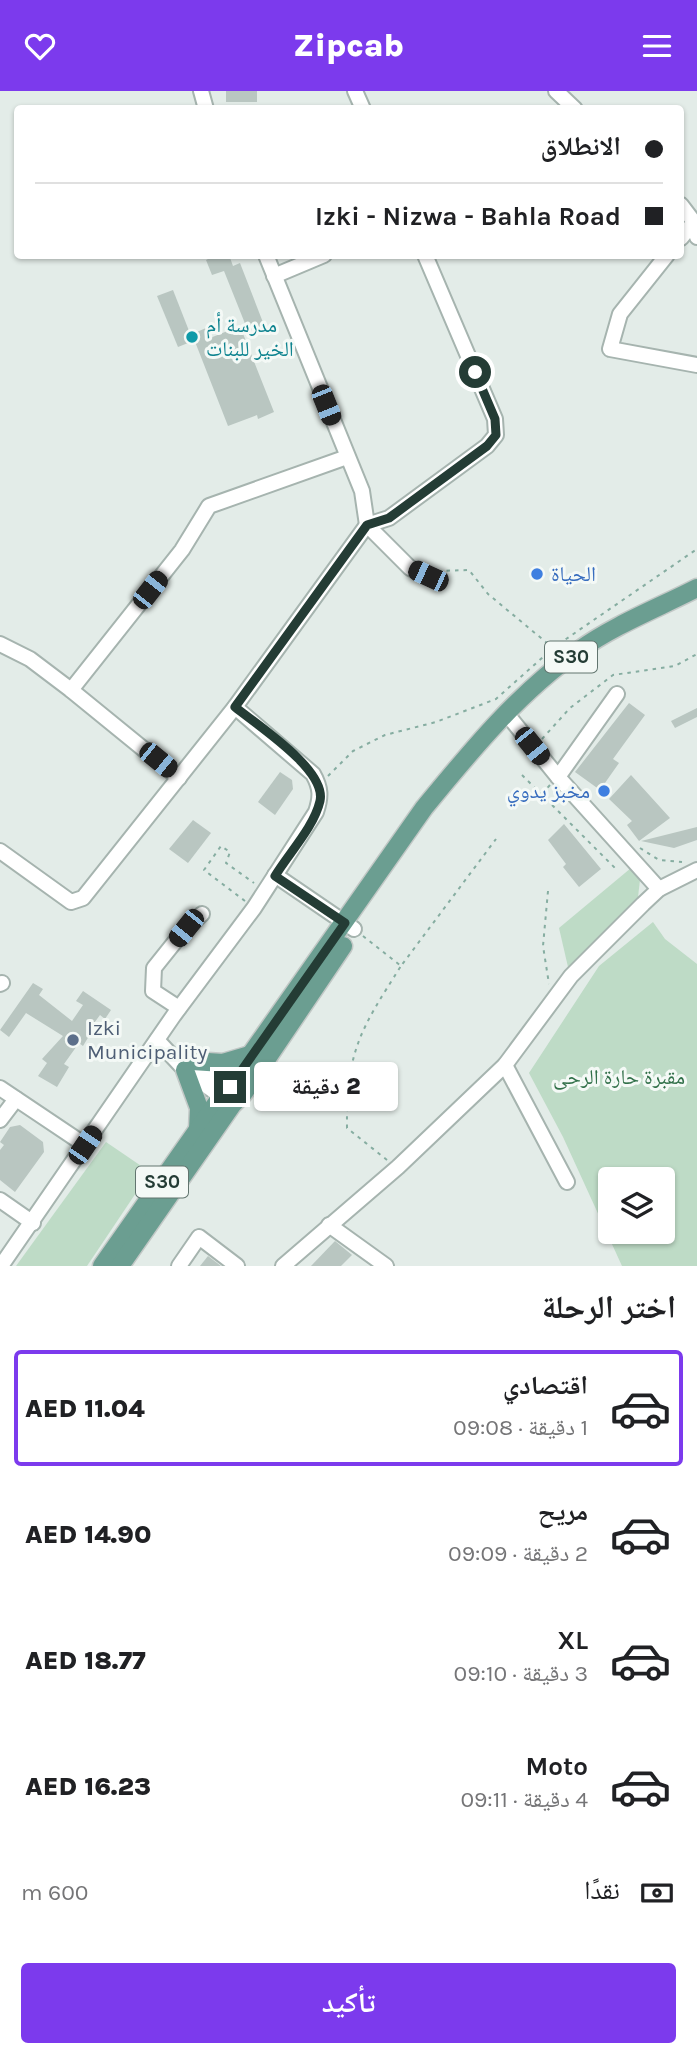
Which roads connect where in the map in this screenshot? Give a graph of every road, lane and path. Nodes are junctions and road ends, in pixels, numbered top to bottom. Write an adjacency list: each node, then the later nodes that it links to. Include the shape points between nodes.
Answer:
1 (556, 91): 2 (street)
2 (571, 105)
3 (684, 210): 4 (street)
4 (695, 230)
5 (267, 259): 9 (street)
6 (314, 259): 9 (street)
7 (427, 259): 12 (street, via 495,419 496,435 389,518)
8 (664, 259): 10 (street, via 620,313 610,349)
9 (274, 276): 11 (street)
10 (697, 365)
11 (347, 457): 12 (street, via 362,491); 19 (street, via 209,506 182,550)
12 (367, 525): 14 (street, via 410,568); 21 (street)
13 (697, 549): 17 (path)
14 (428, 576): 17 (path, via 436,571 469,570 488,594)
15 (697, 588): 22 (main road, S30, via 578,651)
16 (0, 644): 19 (street, via 30,659)
17 (553, 648): 27 (path, via 496,699 385,735 353,751)
18 (697, 654): 23 (path, via 675,666 613,675 570,708)
19 (71, 690): 26 (street)
20 (617, 694): 25 (street)
21 (235, 707): 26 (street); 27 (street, via 302,762)
22 (506, 713): 25 (street); 39 (main road, S30, via 467,756)
23 (545, 736)
24 (522, 775): 32 (path)
25 (558, 777): 34 (street)
26 (179, 778): 30 (street, via 83,898 71,902 57,895)
27 (319, 785): 33 (street, via 321,799 316,812)
28 (496, 839): 40 (path)
29 (633, 843): 31 (path, via 659,860)
30 (0, 851)
31 (693, 866): 34 (street)
32 (617, 870)
33 (275, 876): 35 (street); 39 (street)
34 (659, 889): 41 (street, via 590,955)
35 (265, 890): 37 (street); 37 (path, via 226,863 230,852 221,846 204,870)
36 (548, 891): 41 (path, via 543,946)
37 (254, 908): 42 (street)
38 (202, 914): 42 (street, via 154,968 153,991)
39 (349, 926): 40 (path); 44 (main road, S30); 48 (main road, S30)
40 (401, 966): 53 (path, via 361,1029 347,1083 347,1128)
41 (555, 1000): 45 (street)
42 (179, 1008): 43 (street)
43 (157, 1040): 46 (street); 52 (street)
44 (250, 1055): 46 (main road); 48 (main road, S30)
45 (505, 1065): 53 (street); 54 (street)
46 (188, 1066): 48 (street); 51 (main road, via 199,1108)
47 (0, 1088): 49 (street)
48 (232, 1096): 51 (main road, S30); 60 (main road, S30)
49 (16, 1099): 50 (street); 52 (street)
50 (0, 1120)
51 (198, 1129): 59 (main road, S30)
52 (85, 1145): 56 (street)
53 (398, 1167): 57 (street)
54 (567, 1182)
55 (0, 1199): 56 (street)
56 (33, 1223): 58 (street)
57 (328, 1225): 63 (street); 64 (street)
58 (1, 1266)
59 (102, 1266)
60 (120, 1266)
61 (179, 1266): 62 (street, via 199,1237)
62 (237, 1266)
63 (283, 1266)
64 (386, 1266)

